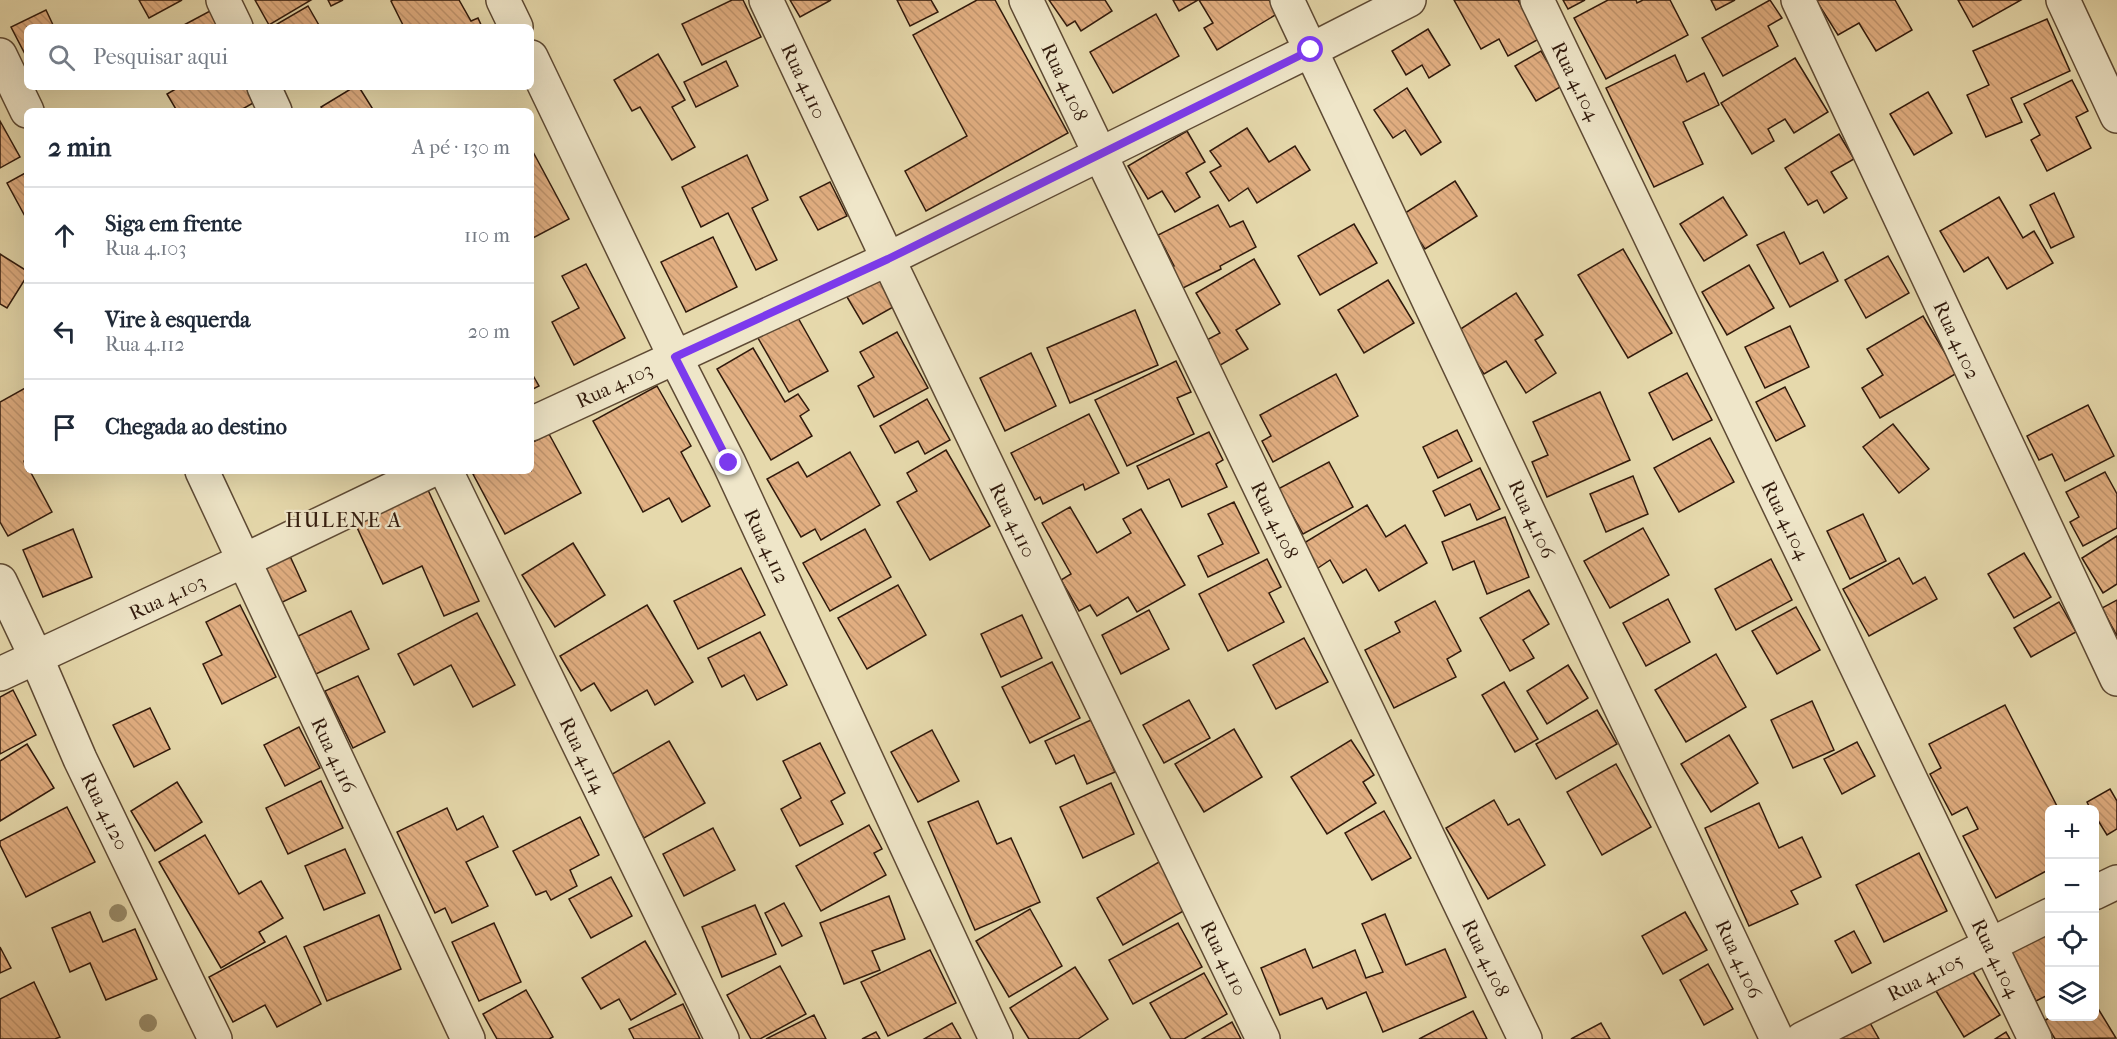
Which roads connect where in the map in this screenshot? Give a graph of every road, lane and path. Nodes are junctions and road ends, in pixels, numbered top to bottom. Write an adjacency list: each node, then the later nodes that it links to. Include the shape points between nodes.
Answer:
1 (223, 0): 10 (street)
2 (503, 0): 11 (street)
3 (766, 0): 20 (street, Rua 4.110)
4 (1026, 0): 19 (street, Rua 4.108)
5 (1287, 0): 12 (street, Rua 4.106)
6 (1408, 0): 12 (street, Rua 4.103)
7 (1538, 0): 34 (street, Rua 4.104)
8 (1798, 0): 30 (street, Rua 4.102)
9 (2063, 0): 18 (street)
10 (235, 24)
11 (515, 24)
12 (1311, 50): 19 (street, Rua 4.103); 41 (street, Rua 4.106)
13 (0, 55): 16 (street)
14 (534, 63): 21 (street, Rua 4.112)
15 (266, 90): 17 (street)
16 (26, 108)
17 (274, 108)
18 (2117, 116)
19 (1099, 155): 20 (street, Rua 4.103); 40 (street, Rua 4.108)
20 (888, 259): 21 (street, Rua 4.103); 39 (street, Rua 4.110)
21 (675, 357): 22 (street, Rua 4.103); 38 (street, Rua 4.112, via 729,463)
22 (534, 423)
23 (203, 474): 26 (street, Rua 4.116)
24 (424, 474): 26 (street, Rua 4.103)
25 (447, 474): 37 (street, Rua 4.114)
26 (243, 561): 28 (street, Rua 4.103); 36 (street, Rua 4.116)
27 (0, 581): 28 (street, Rua 4.120)
28 (36, 657): 29 (street, Rua 4.103); 35 (street, Rua 4.120, via 80,759)
29 (0, 675)
30 (2117, 679)
31 (2117, 882): 32 (street)
32 (2099, 891)
33 (2045, 917): 34 (street, Rua 4.105)
34 (1990, 944): 42 (street, Rua 4.105); 43 (street, Rua 4.104)
35 (215, 1039)
36 (468, 1039)
37 (722, 1039)
38 (996, 1039)
39 (1263, 1039)
40 (1525, 1039)
41 (1777, 1039)
42 (1802, 1039)
43 (2035, 1039)

